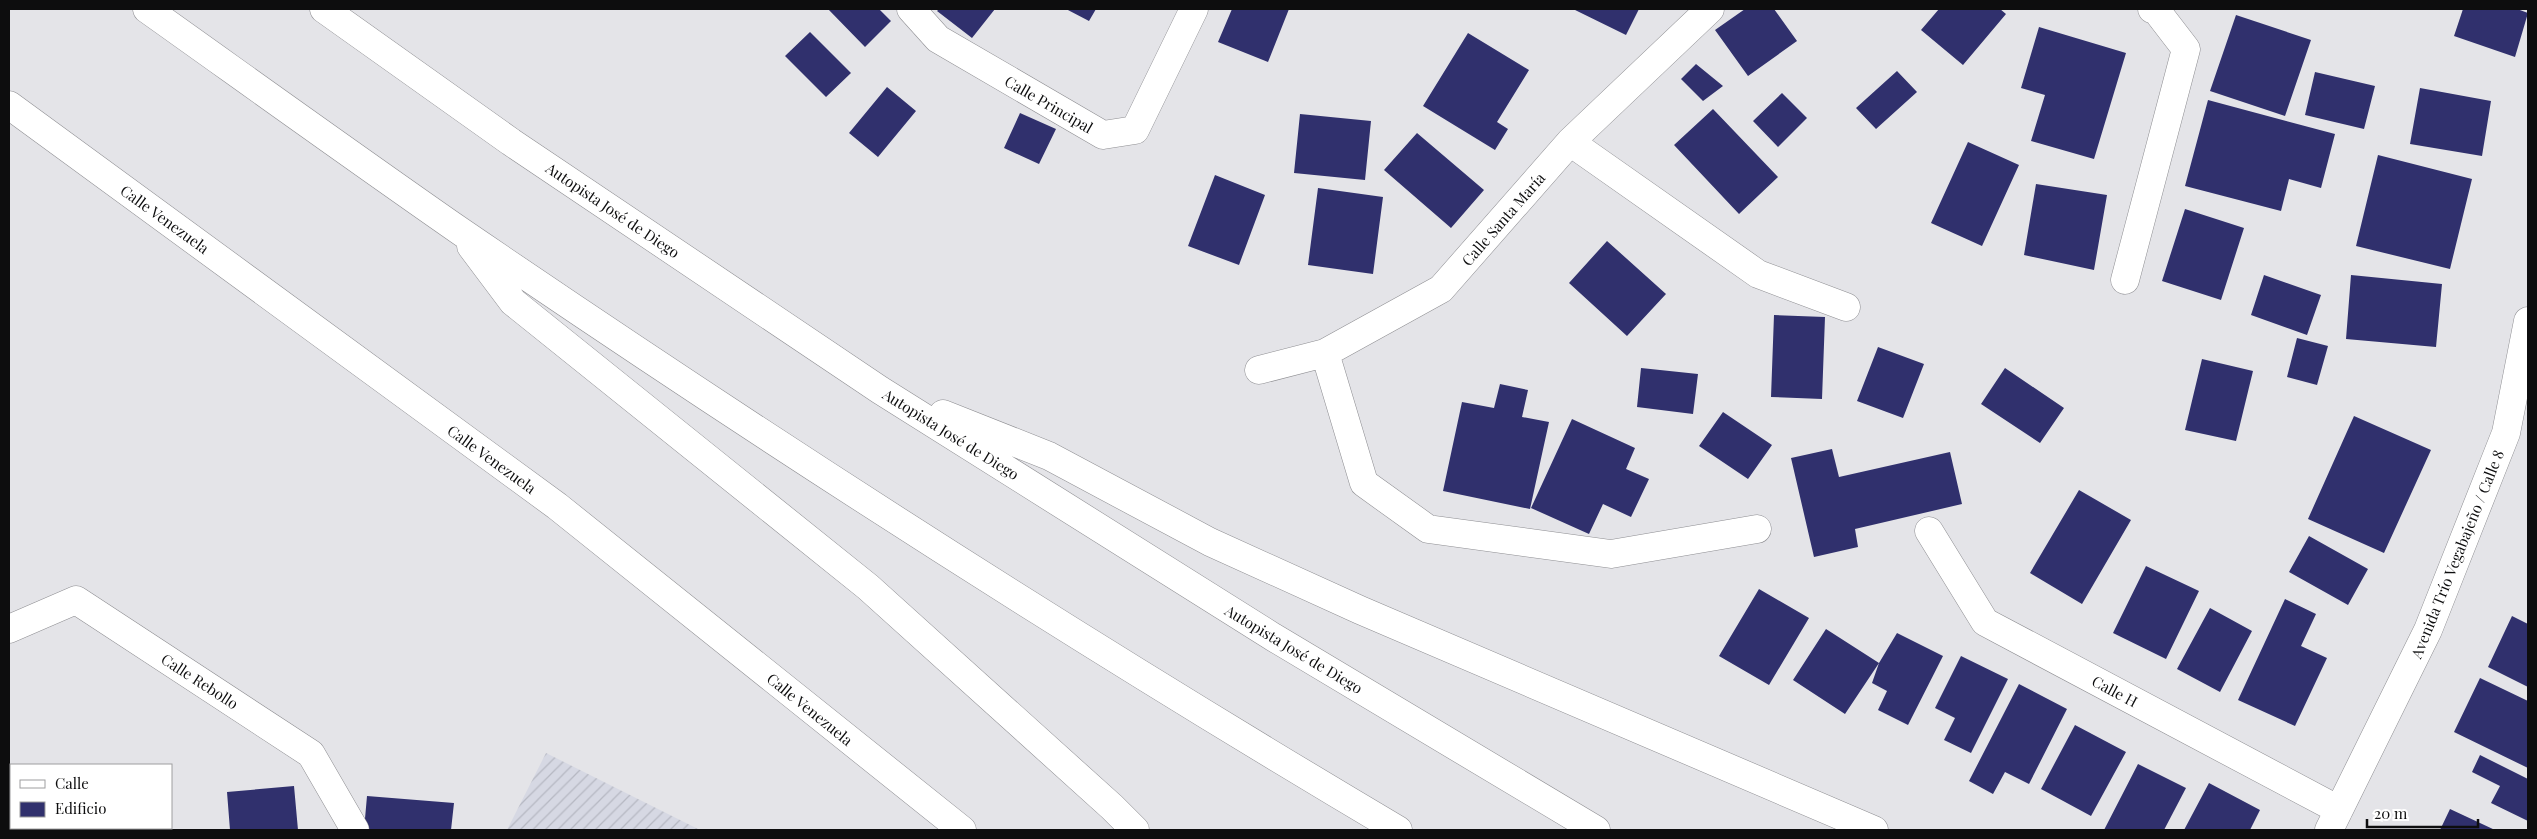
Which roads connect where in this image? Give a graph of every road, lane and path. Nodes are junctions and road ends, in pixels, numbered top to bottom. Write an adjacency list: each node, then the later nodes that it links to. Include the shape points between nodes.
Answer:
1 (147, 9): 9 (main road)
2 (324, 9): 15 (main road, Autopista José de Diego, via 511,142)
3 (911, 9): 4 (main road, Calle Principal, via 938,39 1103,135 1135,130)
4 (1194, 9)
5 (1710, 9): 8 (main road, Calle Santa María)
6 (2152, 9): 10 (main road, via 2186,50)
7 (9, 105): 21 (main road, Calle Venezuela, via 556,506)
8 (1570, 142): 11 (main road, via 1758,274); 13 (main road, Calle Santa María, via 1441,289)
9 (460, 230): 22 (main road, via 513,302 868,587); 23 (main road, via 855,494 1249,742)
10 (2124, 280)
11 (1846, 306)
12 (2528, 321): 19 (main road, Avenida Trío Vegabajeño / Calle 8, via 2506,433 2428,630)
13 (1325, 353): 14 (main road, Calle Santa María); 16 (main road, via 1364,483 1428,528 1611,554)
14 (1259, 370)
15 (880, 390): 24 (main road, Autopista José de Diego, via 1273,637); 25 (main road, via 1049,456 1210,542 1351,606)
16 (1757, 529)
17 (1929, 531): 19 (main road, Calle H, via 1985,622)
18 (9, 629): 20 (main road, Calle Rebollo, via 76,600 310,754)
19 (2334, 820)
20 (355, 830)
21 (962, 830)
22 (1135, 830)
23 (1398, 830)
24 (1596, 830)
25 (1874, 830)

